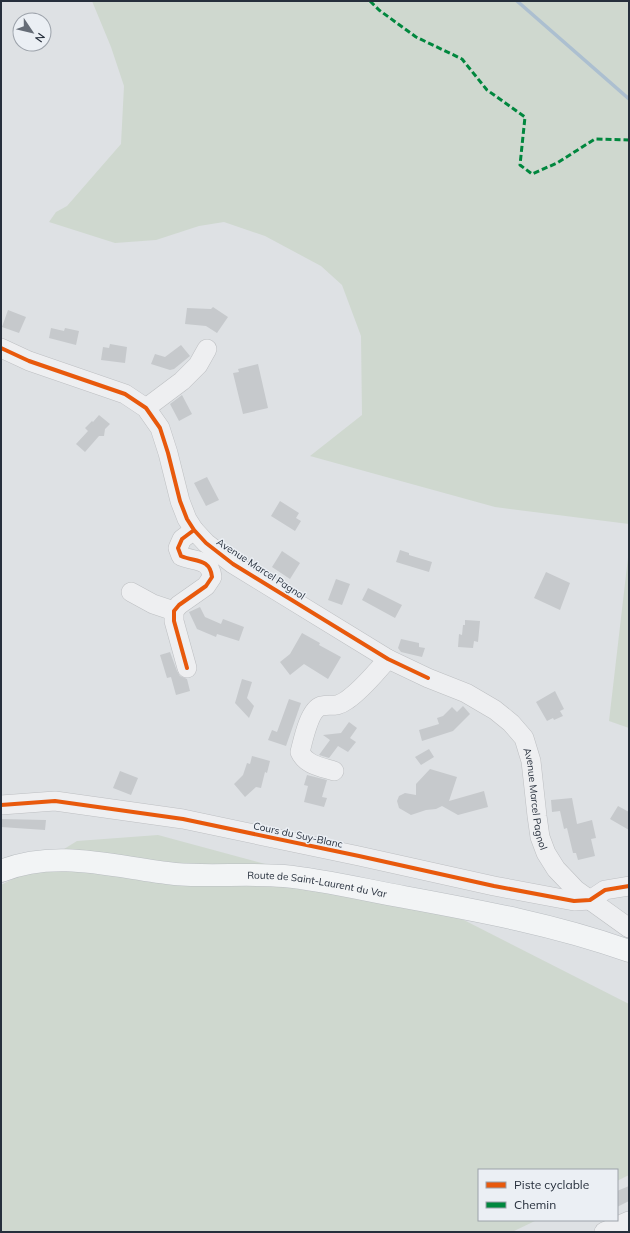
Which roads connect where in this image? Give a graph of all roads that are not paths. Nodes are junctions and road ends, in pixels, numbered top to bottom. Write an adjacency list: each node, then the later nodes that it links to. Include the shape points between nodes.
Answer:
1 (1, 348): 3 (street, Avenue Marcel Pagnol, via 29,361 126,394)
2 (207, 349): 3 (street, via 198,365 182,381)
3 (146, 408): 4 (street, Avenue Marcel Pagnol, via 160,428 180,501)
4 (194, 530): 6 (street, via 182,540 178,548 181,556 204,562 211,569 212,577 206,586); 7 (street, Avenue Marcel Pagnol, via 206,543 234,564)
5 (131, 592): 6 (street, via 153,604)
6 (174, 611): 8 (street, via 174,621)
7 (388, 659): 9 (street, via 368,682 347,700 336,706 320,706 308,723 300,752 303,759); 13 (street, Avenue Marcel Pagnol, via 466,693 495,710 524,738 531,761 540,837 546,853 556,869 576,890)
8 (187, 668)
9 (334, 771)
10 (1, 805): 13 (street, Cours du Suy-Blanc, via 55,801 183,819 494,886 574,901)
11 (1, 871): 15 (main road, Route de Saint-Laurent du Var, via 44,860 64,860 91,861 178,874 285,876 494,914)
12 (629, 886): 13 (street, via 605,890)
13 (590, 900): 14 (street, Avenue Marcel Pagnol)
14 (629, 928)
15 (629, 951)
16 (629, 1220): 17 (street)
17 (604, 1232)

